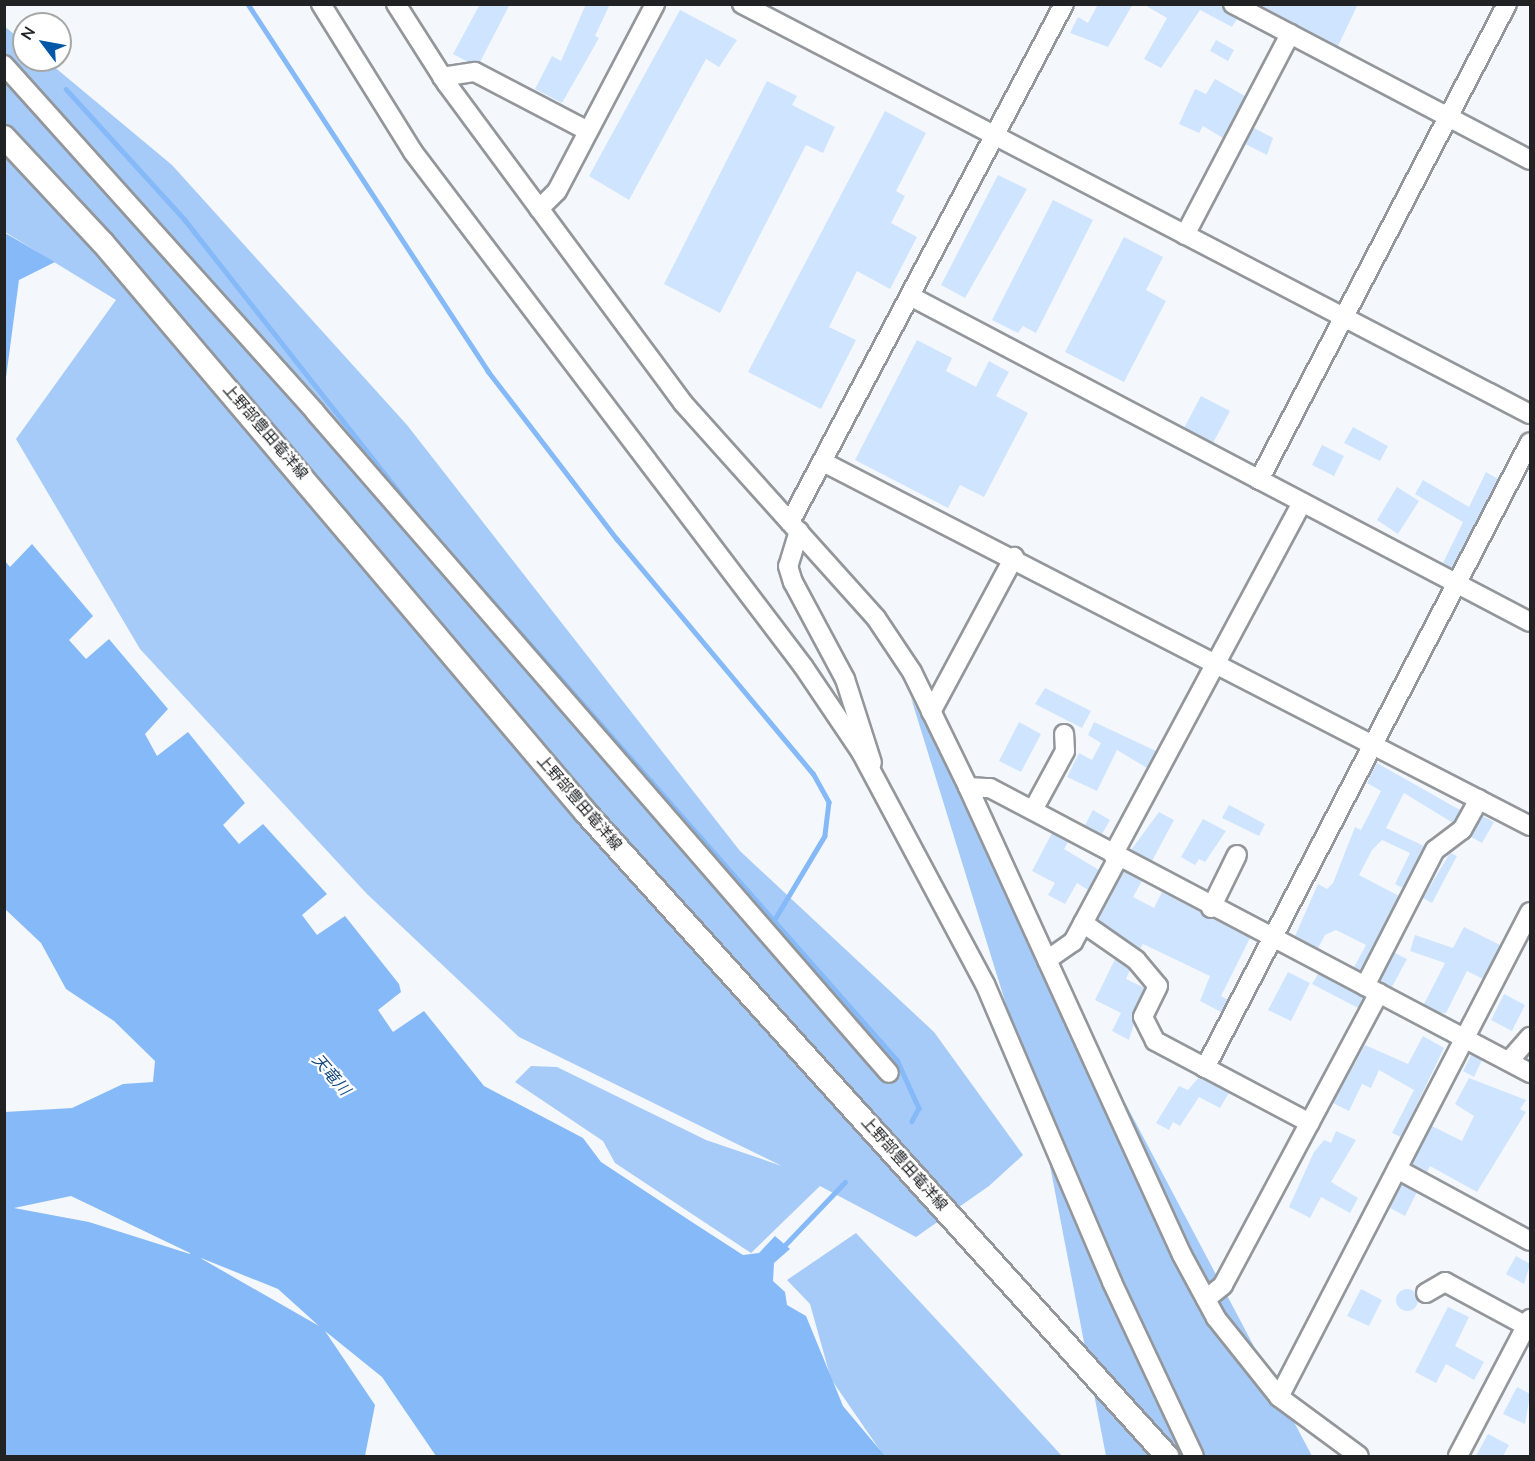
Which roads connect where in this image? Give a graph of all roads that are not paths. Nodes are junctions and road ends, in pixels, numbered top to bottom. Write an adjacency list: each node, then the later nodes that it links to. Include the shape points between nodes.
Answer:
1 (321, 4): 34 (street, via 413,152 802,666)
2 (396, 4): 11 (street)
3 (655, 4): 13 (street)
4 (1064, 4): 14 (street)
5 (1233, 4): 8 (street)
6 (1507, 4): 12 (street)
7 (752, 7): 14 (street)
8 (1251, 9): 9 (street)
9 (1290, 34): 12 (street); 18 (street)
10 (4, 65): 51 (street, via 315,412)
11 (442, 76): 13 (street, via 475,72); 17 (street)
12 (1447, 116): 16 (street); 20 (street)
13 (588, 132): 17 (street, via 557,190)
14 (994, 135): 18 (street); 19 (street)
15 (4, 137): 60 (main road, 上野部豊田竜洋線, via 111,252 586,813)
16 (1530, 160)
17 (539, 209): 26 (street, via 683,402)
18 (1185, 235): 20 (street)
19 (910, 296): 23 (street); 24 (street)
20 (1344, 318): 21 (street); 24 (street)
21 (1530, 414)
22 (1530, 442): 28 (street)
23 (825, 463): 26 (street); 27 (street)
24 (1259, 480): 25 (street)
25 (1302, 502): 28 (street); 30 (street)
26 (795, 526): 31 (street, via 876,618); 34 (street, via 788,566 793,582 845,679 866,731)
27 (1014, 557): 30 (street); 31 (street)
28 (1457, 584): 29 (street); 33 (street)
29 (1530, 622)
30 (1216, 662): 33 (street); 40 (street)
31 (931, 712): 35 (street)
32 (1064, 734): 37 (street, via 1065,751)
33 (1374, 744): 36 (street); 44 (street)
34 (874, 774): 61 (street, via 985,984 1116,1292)
35 (968, 787): 37 (street, via 990,788); 45 (street)
36 (1479, 800): 38 (street); 46 (street, via 1462,830 1435,850)
37 (1033, 810): 40 (street)
38 (1530, 826)
39 (1237, 855): 41 (street)
40 (1115, 857): 41 (street); 43 (street)
41 (1211, 908): 44 (street)
42 (1530, 912): 47 (street)
43 (1083, 923): 45 (street, via 1073,942); 50 (street, via 1136,960 1158,986 1143,1017 1155,1041)
44 (1273, 939): 46 (street); 50 (street)
45 (1047, 960): 57 (street)
46 (1372, 989): 47 (street); 53 (street)
47 (1466, 1037): 49 (street); 54 (street)
48 (1530, 1037): 49 (street)
49 (1509, 1061): 52 (street)
50 (1205, 1068): 53 (street)
51 (889, 1073)
52 (1530, 1073)
53 (1310, 1123): 57 (street, via 1222,1285)
54 (1397, 1169): 55 (street); 59 (street)
55 (1530, 1241)
56 (1426, 1293): 58 (street, via 1445,1282)
57 (1206, 1299): 59 (street, via 1246,1362)
58 (1529, 1325): 63 (street)
59 (1279, 1397): 62 (street)
60 (1167, 1456)
61 (1194, 1456)
62 (1359, 1456)
63 (1458, 1456)

